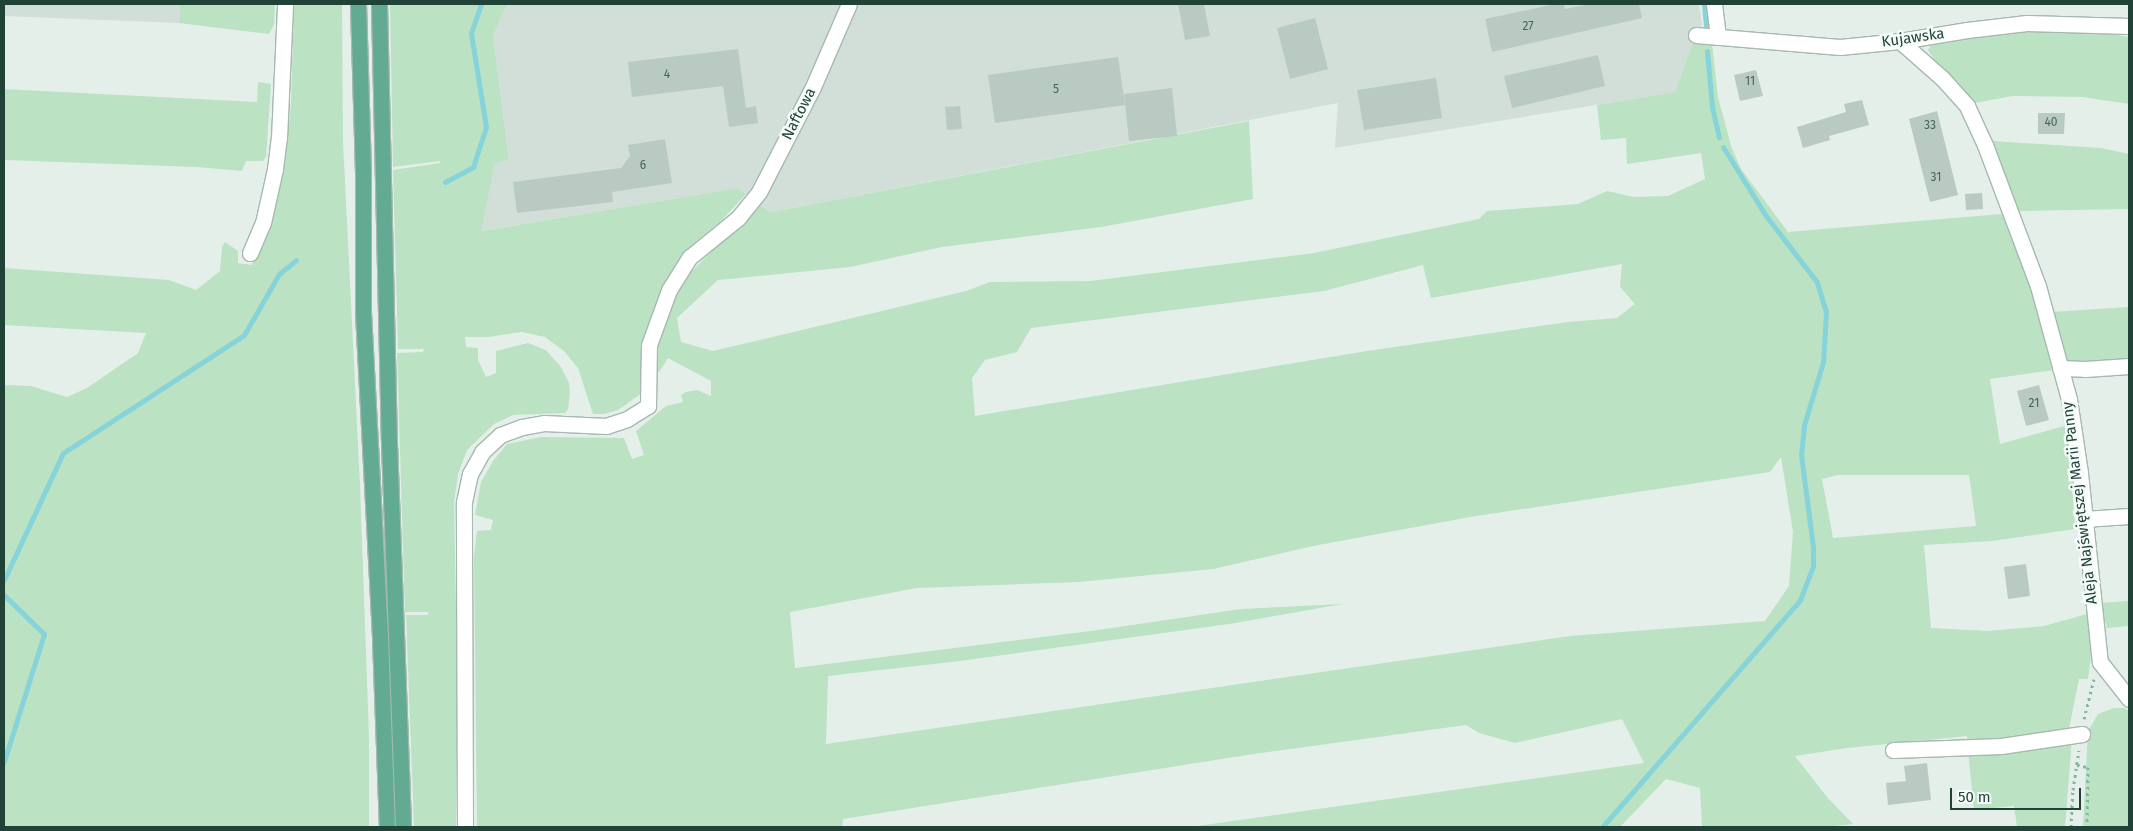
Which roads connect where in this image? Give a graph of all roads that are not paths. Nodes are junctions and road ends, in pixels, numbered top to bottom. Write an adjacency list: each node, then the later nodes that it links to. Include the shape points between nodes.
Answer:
1 (285, 4): 10 (street, via 276,168 263,223)
2 (358, 4): 18 (main road, via 363,312 380,628)
3 (378, 4): 19 (main road, via 388,424)
4 (849, 4): 20 (street, Naftowa, via 813,87 759,192 738,218 690,257 669,290 649,345 648,406 627,419 606,426 544,423 522,426 500,435 482,452 470,474 464,502)
5 (1714, 4): 8 (street)
6 (2129, 26): 9 (street, Kujawska, via 2027,24)
7 (1696, 36): 8 (street, Kujawska)
8 (1718, 37): 9 (street, Kujawska, via 1840,47)
9 (1900, 42): 12 (street, Aleja Najświętszej Marii Panny, via 1942,78 1966,106 1985,145 2038,286)
10 (250, 252)
11 (2129, 366): 12 (street)
12 (2060, 368): 14 (street, Aleja Najświętszej Marii Panny, via 2069,399)
13 (2129, 516): 14 (street)
14 (2084, 518): 15 (street, Aleja Najświętszej Marii Panny, via 2100,662)
15 (2129, 699)
16 (2082, 734): 17 (street, via 2000,746)
17 (1893, 750)
18 (386, 827)
19 (403, 827)
20 (465, 827)

